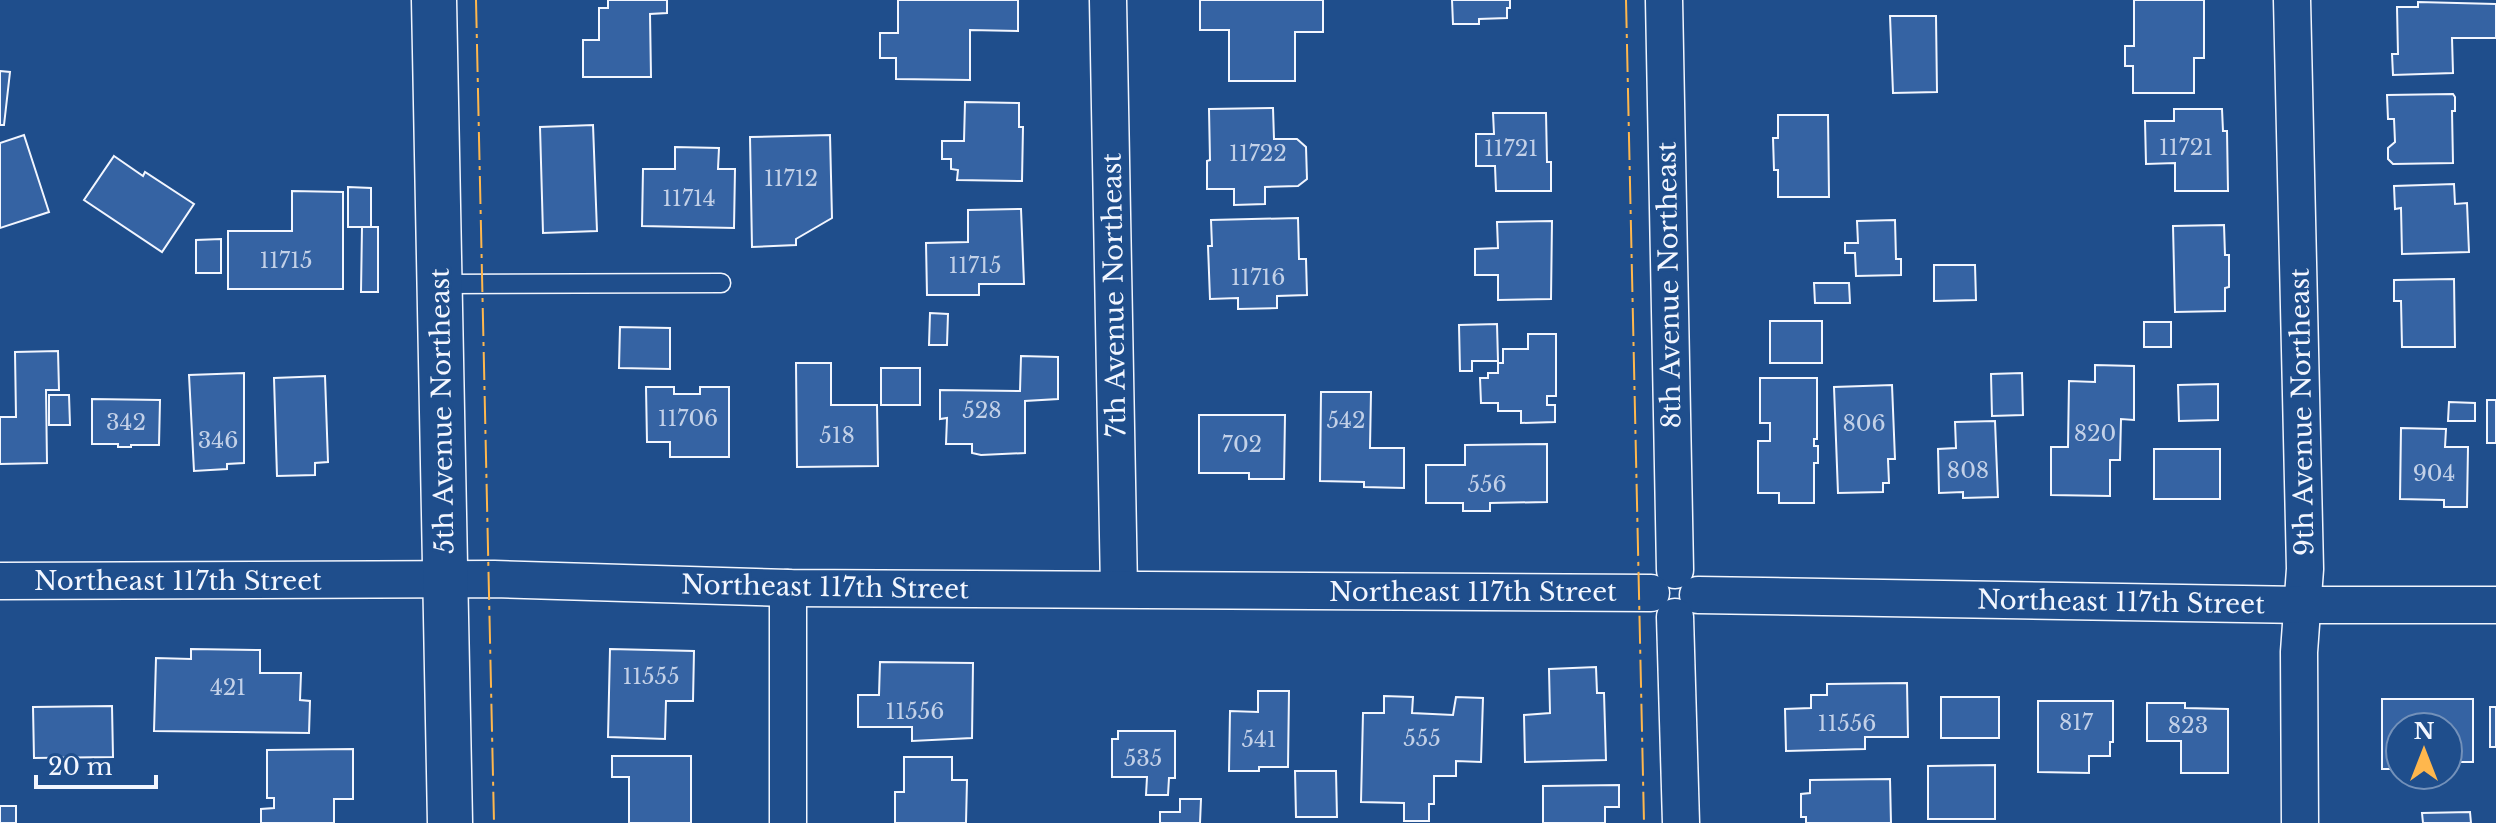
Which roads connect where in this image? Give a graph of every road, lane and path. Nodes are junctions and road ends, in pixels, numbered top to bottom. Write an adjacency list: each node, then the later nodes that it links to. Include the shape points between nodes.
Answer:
1 (434, 0): 6 (main road, 5th Avenue Northeast)
2 (1108, 0): 10 (street, 7th Avenue Northeast)
3 (1664, 0): 11 (street, 8th Avenue Northeast)
4 (2292, 0): 12 (street, 9th Avenue Northeast)
5 (721, 283): 6 (lane)
6 (440, 284): 8 (main road, 5th Avenue Northeast)
7 (0, 581): 8 (street, Northeast 117th Street)
8 (445, 581): 9 (street, Northeast 117th Street); 14 (main road, 5th Avenue Northeast)
9 (788, 588): 10 (street, Northeast 117th Street); 15 (street)
10 (1119, 589): 11 (street, Northeast 117th Street)
11 (1675, 594): 12 (street, Northeast 117th Street); 16 (street, 8th Avenue Northeast)
12 (2302, 605): 13 (street, Northeast 117th Street); 17 (street, 9th Avenue Northeast)
13 (2496, 605)
14 (450, 823)
15 (788, 823)
16 (1681, 823)
17 (2300, 823)

